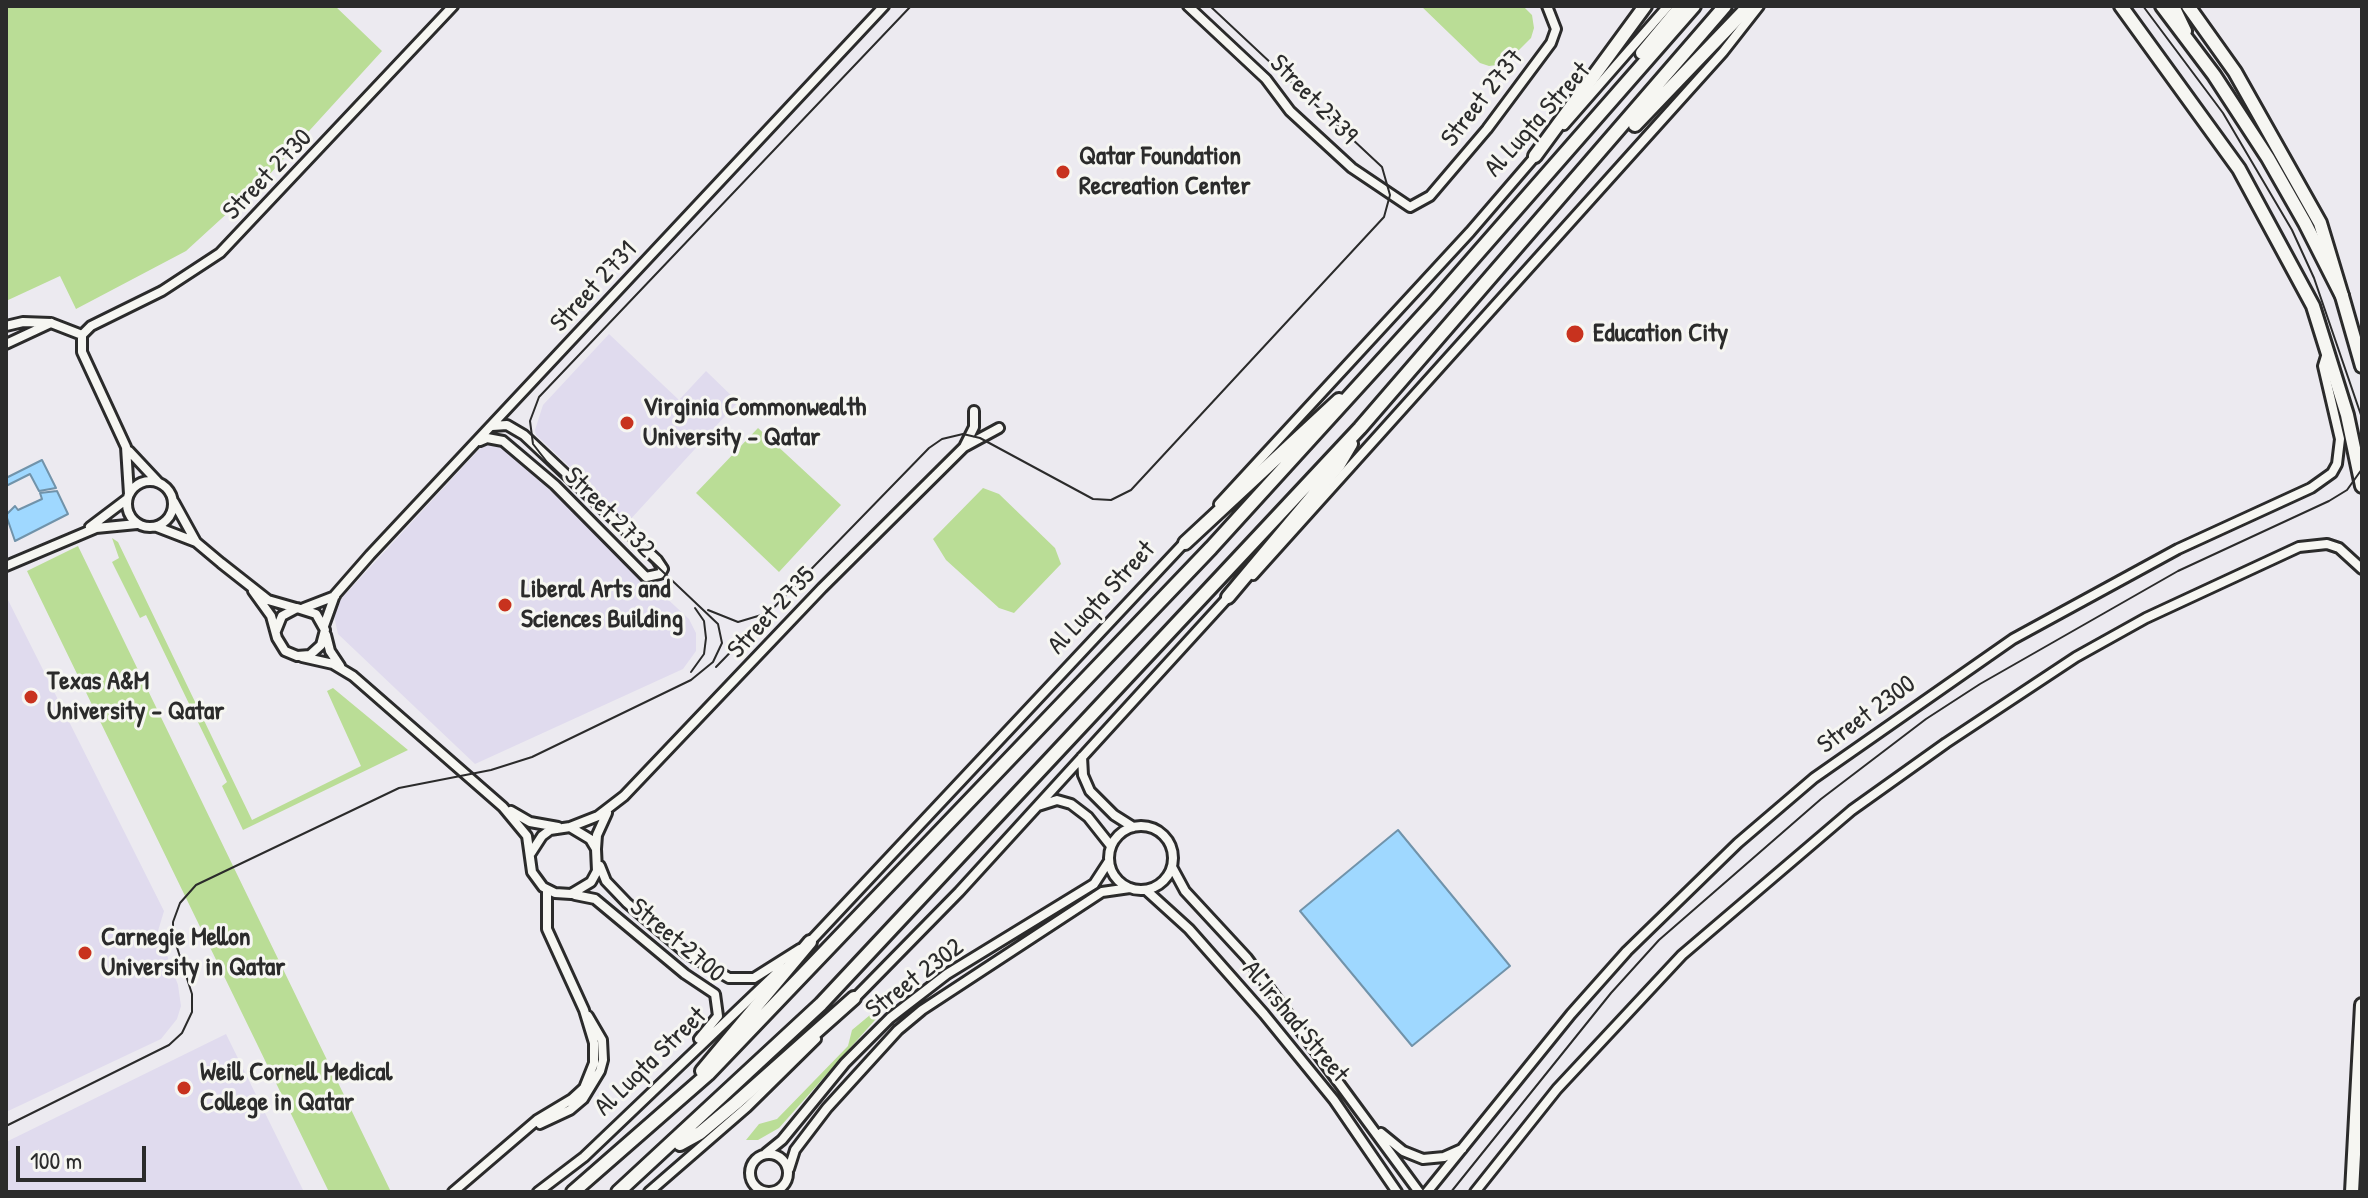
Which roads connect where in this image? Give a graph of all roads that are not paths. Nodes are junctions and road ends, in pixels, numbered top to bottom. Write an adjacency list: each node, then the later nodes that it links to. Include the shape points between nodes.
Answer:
1 (453, 6): 24 (street, Street 2730, via 220,253)
2 (884, 6): 29 (street, Street 2731)
3 (1188, 6): 20 (street, Street 2739, via 1352,168 1410,207)
4 (1547, 6): 20 (street, Street 2737, via 1556,29 1551,43 1487,129 1430,196)
5 (1645, 6): 17 (main road)
6 (1668, 6): 17 (street, Al Luqta Street)
7 (1681, 6): 18 (main road)
8 (1694, 6): 18 (main road, Al Luqta Street)
9 (1725, 6): 19 (main road)
10 (1749, 6): 19 (main road)
11 (1759, 6): 51 (street, via 1293,534)
12 (2121, 6): 27 (main road, via 2239,169 2313,306)
13 (2162, 6): 16 (main road)
14 (2174, 6): 16 (street)
15 (2188, 6): 21 (main road, via 2235,72 2313,211)
16 (2198, 54): 21 (main road, via 2268,158)
17 (1535, 156): 46 (street, Al Luqta Street)
18 (1544, 178): 26 (main road, Al Luqta Street)
19 (1564, 194): 34 (main road)
20 (1418, 203)
21 (2342, 296): 28 (main road)
22 (51, 323): 23 (street); 24 (street); 25 (street)
23 (6, 326)
24 (82, 335): 36 (street, via 82,352)
25 (6, 344)
26 (1394, 348): 46 (main road); 78 (main road, Al Luqta Street, via 1211,548)
27 (2327, 352): 39 (main road); 80 (street, Street 2300, via 2323,366 2340,448 2332,473 2013,639 1814,778 1627,951)
28 (2362, 366)
29 (514, 402): 31 (street, Street 2731); 32 (street)
30 (974, 411): 37 (street, Street 2735, via 974,427)
31 (492, 426): 32 (street); 35 (street, Street 2731)
32 (514, 427): 35 (street, Street 2732, via 657,560 660,574 646,577 503,441 487,438)
33 (999, 428): 37 (street, Street 2735)
34 (1360, 428): 51 (main road, via 1338,466); 81 (main road, via 821,1004)
35 (476, 443): 50 (street, Street 2731)
36 (126, 447): 38 (street); 40 (street)
37 (964, 447): 59 (street, Street 2735)
38 (158, 482): 40 (street, via 139,484); 41 (street)
39 (2362, 486)
40 (129, 496): 42 (street, via 128,510); 44 (street)
41 (174, 502): 43 (street, via 172,515); 45 (street)
42 (137, 524): 43 (street); 44 (street, via 110,524)
43 (156, 526): 45 (street)
44 (80, 534): 47 (street)
45 (196, 542): 49 (street)
46 (1185, 543): 74 (street, Al Luqta Street)
47 (6, 566)
48 (2362, 569): 95 (street, via 2339,548 2299,547 2146,618 2076,657 1946,743 1852,810 1682,955 1557,1089)
49 (253, 591): 52 (street); 54 (street)
50 (335, 595): 52 (street, Street 2731); 53 (street, Street 2731)
51 (1228, 597): 57 (street)
52 (300, 608): 53 (street, via 316,614); 54 (street, via 282,616)
53 (324, 628): 55 (street, via 316,651); 56 (street)
54 (276, 631): 55 (street, via 285,651)
55 (302, 657): 56 (street)
56 (340, 667): 58 (street)
57 (1082, 757): 60 (street); 63 (street, via 1090,791)
58 (503, 807): 61 (street, via 530,822); 65 (street, via 524,831)
59 (611, 808): 62 (street, Street 2735); 66 (street, Street 2735, via 600,827)
60 (1034, 808): 64 (street, via 1050,801 1071,804); 75 (street)
61 (560, 827): 62 (street); 65 (street, via 542,836)
62 (570, 827): 66 (street, via 590,839)
63 (1134, 827): 64 (street); 68 (street, via 1161,833 1172,849)
64 (1111, 846): 67 (street)
65 (531, 853): 70 (street, via 532,872)
66 (597, 854): 72 (street, via 591,882); 74 (street, Street 2700, via 606,881 620,898 686,953 729,978 754,978)
67 (1109, 861): 69 (street, via 1116,878); 82 (street, Street 2302, via 1094,884 947,974 890,1018)
68 (1172, 867): 71 (street, via 1162,882); 79 (street, Al Irshad Street, via 1185,891 1247,958)
69 (1130, 888): 71 (street); 83 (street, Street 2302, via 1102,892 922,1010 827,1108 795,1150)
70 (547, 890): 72 (street); 73 (street)
71 (1146, 890): 92 (street, Al Irshad Street, via 1189,929 1264,1014 1334,1100)
72 (567, 894): 73 (street, via 556,901); 77 (street, Street 2700, via 595,899 715,994 718,1016)
73 (546, 920): 86 (street, via 552,947 595,1025 603,1060 591,1089 570,1110 518,1135)
74 (810, 942): 77 (street, Al Luqta Street); 78 (main road)
75 (854, 998): 81 (main road, via 700,1133); 90 (street, via 747,1107)
76 (2362, 1005): 96 (main road)
77 (668, 1076): 87 (street, Al Luqta Street, via 584,1157)
78 (682, 1098): 88 (main road, Al Luqta Street)
79 (1371, 1124): 80 (street, Al Irshad Street, via 1403,1151 1423,1159); 93 (street, Al Irshad Street)
80 (1466, 1147): 94 (street, Street 2300)
81 (663, 1153): 89 (main road)
82 (766, 1153): 83 (street, via 778,1155); 85 (street, via 750,1169)
83 (789, 1169): 84 (street)
84 (787, 1179): 85 (street, via 775,1191); 91 (street)
85 (760, 1190)
86 (453, 1192)
87 (538, 1192)
88 (573, 1192)
89 (618, 1192)
90 (649, 1192)
91 (790, 1192)
92 (1397, 1192)
93 (1419, 1192)
94 (1427, 1192)
95 (1475, 1192)
96 (2352, 1192)

